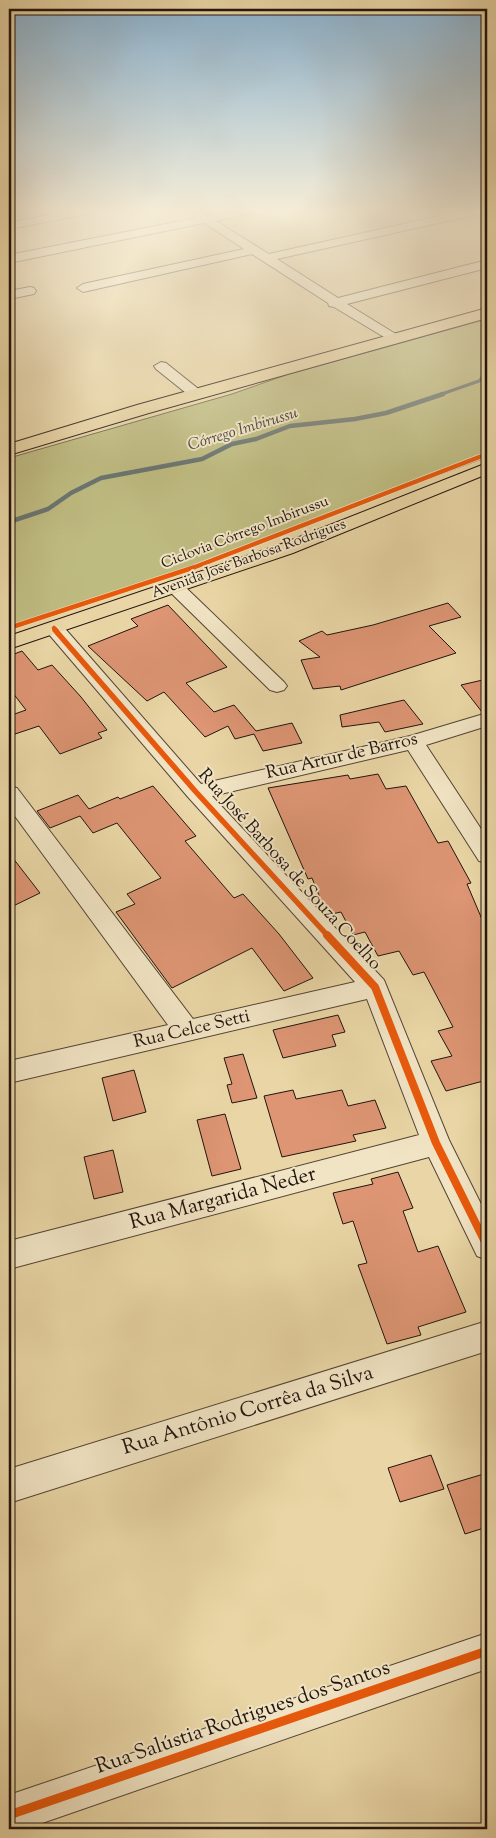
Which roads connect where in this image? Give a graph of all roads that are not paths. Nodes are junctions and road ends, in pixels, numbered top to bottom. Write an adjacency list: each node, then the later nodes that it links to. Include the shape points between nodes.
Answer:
1 (325, 297): 3 (street)
2 (358, 297): 3 (street)
3 (334, 303): 5 (street)
4 (487, 313): 5 (main road)
5 (394, 339): 7 (main road)
6 (161, 366): 7 (street)
7 (196, 394): 8 (main road)
8 (9, 450)
9 (486, 470): 10 (main road, Avenida José Barbosa Rodrigues, via 286,549)
10 (174, 586): 11 (main road, Avenida José Barbosa Rodrigues); 13 (street)
11 (54, 628): 12 (main road, Avenida José Barbosa Rodrigues); 17 (street, Rua José Barbosa de Souza Coelho)
12 (9, 643)
13 (277, 686)
14 (487, 719): 15 (street, Rua Artur de Barros)
15 (413, 742): 17 (street, Rua Artur de Barros); 18 (street)
16 (9, 792): 20 (street)
17 (196, 792): 19 (street, Rua José Barbosa de Souza Coelho)
18 (487, 855)
19 (375, 987): 20 (street, Rua Celce Setti); 22 (street, Rua José Barbosa de Souza Coelho)
20 (187, 1031): 21 (street, Rua Celce Setti)
21 (9, 1072)
22 (436, 1143): 23 (street, Rua José Barbosa de Souza Coelho); 24 (street, Rua Margarida Neder)
23 (487, 1246)
24 (9, 1255)
25 (487, 1336): 26 (street, Rua Antônio Corrêa da Silva)
26 (9, 1486)
27 (487, 1651): 28 (street, Rua Salústia Rodrigues dos Santos)
28 (9, 1815)

